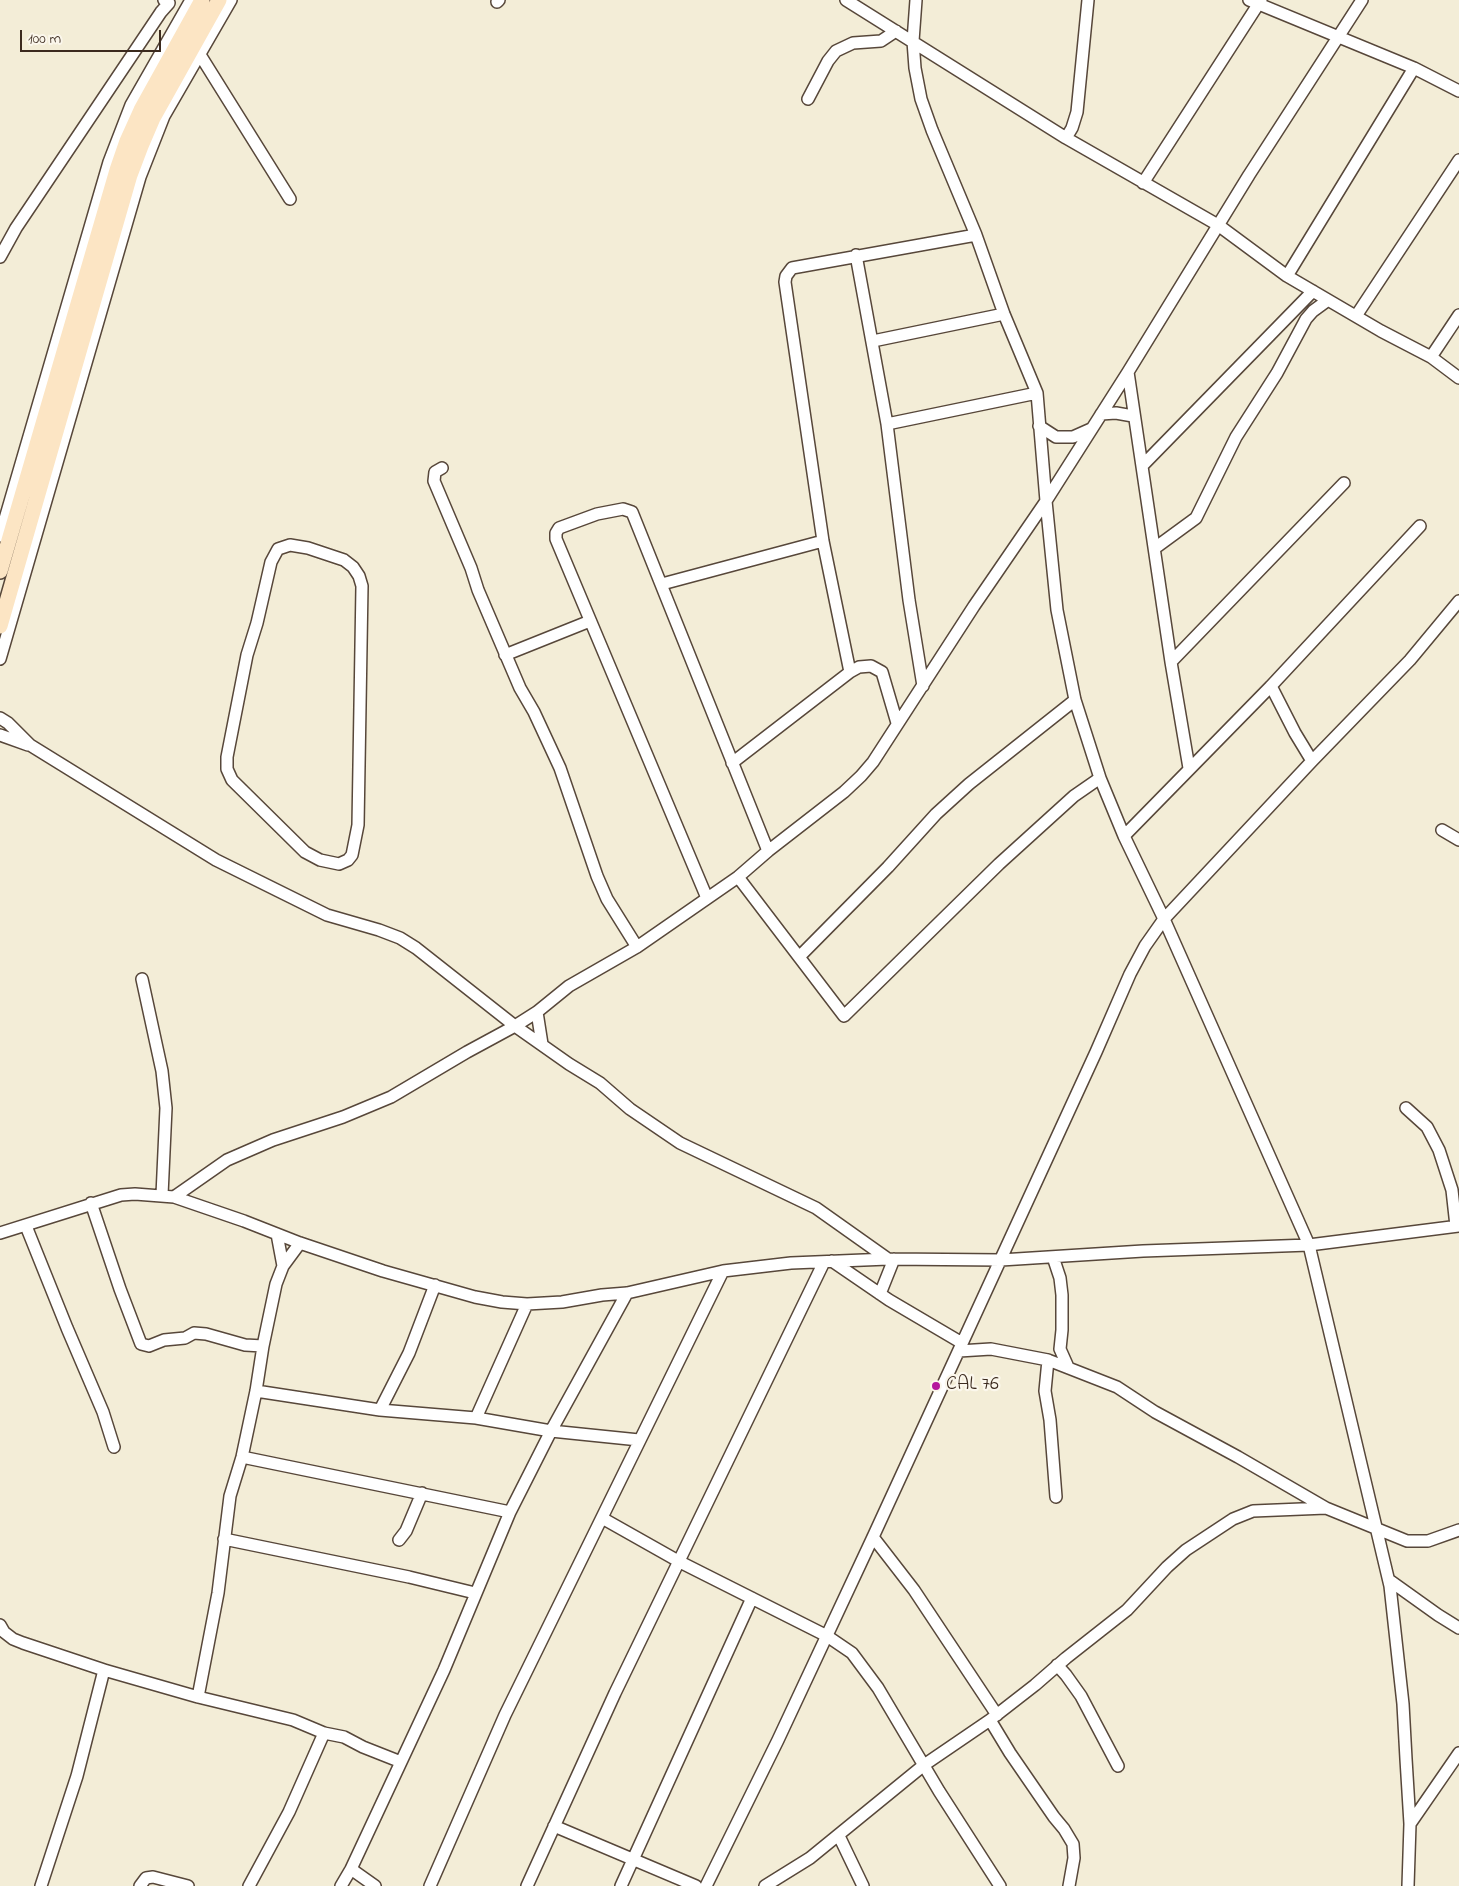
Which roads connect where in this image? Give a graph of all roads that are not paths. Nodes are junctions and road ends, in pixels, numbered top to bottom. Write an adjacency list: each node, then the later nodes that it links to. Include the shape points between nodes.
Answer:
1 (164, 0): 25 (street, via 169,4)
2 (191, 0): 13 (street)
3 (202, 0): 13 (main road)
4 (219, 0): 13 (main road)
5 (231, 0): 13 (street)
6 (846, 0): 11 (street)
7 (916, 0): 14 (street)
8 (1088, 0): 18 (street, via 1076,112)
9 (1362, 0): 12 (street)
10 (1256, 2): 12 (street); 20 (street)
11 (896, 31): 14 (street); 17 (street, via 881,41 853,43 836,50)
12 (1338, 38): 15 (street); 22 (street)
13 (187, 40): 21 (street); 47 (street, via 131,105 108,162); 50 (main road, via 141,110 116,170); 55 (main road, via 130,175); 57 (street, via 164,116 140,177)
14 (913, 41): 18 (street); 23 (street, via 921,99)
15 (1414, 68): 16 (street); 26 (street)
16 (1459, 91)
17 (808, 99)
18 (1066, 138): 20 (street)
19 (1459, 160): 31 (street)
20 (1143, 183): 22 (street)
21 (290, 199)
22 (1218, 226): 26 (street); 34 (street)
23 (976, 235): 24 (street); 29 (street)
24 (856, 255): 32 (street); 48 (street, via 792,268 785,282)
25 (0, 257)
26 (1287, 276): 27 (street)
27 (1312, 291): 28 (street); 42 (street)
28 (1328, 300): 31 (street); 49 (street, via 1306,319 1277,373 1236,437 1196,518)
29 (1004, 314): 32 (street); 36 (street)
30 (1459, 315): 33 (street)
31 (1356, 316): 33 (street)
32 (872, 341): 39 (street)
33 (1431, 357): 35 (street)
34 (1128, 372): 37 (street); 38 (street)
35 (1459, 378)
36 (1037, 393): 39 (street); 40 (street)
37 (1101, 414): 38 (street); 41 (street)
38 (1133, 416): 42 (street)
39 (886, 424): 60 (street, via 909,600)
40 (1039, 426): 41 (street, via 1064,437); 45 (street)
41 (1091, 430): 45 (street)
42 (1143, 465): 49 (street)
43 (442, 468): 56 (street, via 435,472 434,482)
44 (1344, 483): 58 (street)
45 (1046, 501): 60 (street); 62 (street, via 1058,610)
46 (1420, 526): 61 (street)
47 (0, 536)
48 (823, 541): 51 (street); 59 (street)
49 (1155, 548): 58 (street)
50 (0, 571)
51 (662, 584): 54 (street, via 629,510 598,514 559,528 556,539); 68 (street)
52 (264, 587): 52 (street, via 247,655 227,769 232,780 305,852 331,864 339,864 352,855 358,825 362,586 353,567 344,560 290,545 278,549 273,555)
53 (1459, 601): 67 (street, via 1410,660)
54 (590, 621): 56 (street); 76 (street)
55 (0, 626)
56 (505, 655): 78 (street, via 560,768 597,876)
57 (0, 659)
58 (1171, 662): 69 (street)
59 (850, 672): 64 (street, via 871,666 882,672); 68 (street)
60 (924, 686): 64 (street)
61 (1271, 686): 67 (street); 69 (street)
62 (1075, 700): 70 (street); 79 (street, via 998,759 936,814)
63 (0, 718): 66 (street)
64 (898, 723): 74 (street, via 861,776)
65 (0, 736): 66 (street)
66 (30, 745): 82 (street, via 216,860 327,915 400,938)
67 (1312, 761): 77 (street)
68 (732, 763): 74 (street)
69 (1189, 768): 72 (street)
70 (1100, 778): 72 (street); 79 (street, via 1074,796 998,864 844,1016)
71 (1442, 830): 73 (street)
72 (1124, 836): 77 (street)
73 (1459, 840)
74 (768, 850): 75 (street)
75 (738, 877): 76 (street); 79 (street)
76 (707, 898): 78 (street)
77 (1164, 919): 92 (street); 95 (street, via 1130,974)
78 (637, 947): 81 (street, via 569,986)
79 (799, 957)
80 (142, 980): 85 (street, via 162,1071)
81 (537, 1012): 82 (street); 83 (street)
82 (515, 1026): 83 (street); 85 (street, via 391,1097 227,1160)
83 (542, 1044): 94 (street, via 680,1143 816,1208)
84 (1406, 1108): 88 (street, via 1427,1127 1439,1150 1452,1190)
85 (168, 1196): 86 (street, via 121,1195); 90 (street)
86 (91, 1203): 87 (street); 103 (street, via 141,1344 149,1346 194,1333)
87 (26, 1226): 89 (street); 112 (street, via 103,1412)
88 (1458, 1226): 92 (street)
89 (0, 1233)
90 (276, 1234): 91 (street); 97 (street)
91 (300, 1244): 97 (street); 99 (street)
92 (1309, 1245): 93 (street); 119 (street)
93 (1053, 1257): 95 (street); 106 (street, via 1062,1295 1060,1349)
94 (891, 1259): 95 (street); 96 (street); 101 (street)
95 (1001, 1260): 104 (street)
96 (828, 1261): 98 (street); 101 (street); 124 (street)
97 (283, 1266): 103 (street)
98 (723, 1271): 100 (street); 111 (street)
99 (435, 1285): 102 (street, via 475,1297); 108 (street, via 409,1353)
100 (627, 1293): 102 (street); 110 (street)
101 (880, 1294): 104 (street)
102 (528, 1304): 109 (street)
103 (263, 1346): 107 (street)
104 (961, 1347): 105 (street); 121 (street)
105 (1048, 1360): 106 (street); 115 (street, via 1045,1391)
106 (1068, 1367): 116 (street, via 1117,1387 1155,1412)
107 (256, 1391): 108 (street); 113 (street)
108 (380, 1410): 109 (street)
109 (476, 1418): 110 (street)
110 (551, 1431): 111 (street); 117 (street)
111 (639, 1440): 118 (street)
112 (114, 1447)
113 (242, 1456): 114 (street); 122 (street, via 230,1496)
114 (422, 1493): 117 (street); 123 (street)
115 (1056, 1497)
116 (1326, 1508): 119 (street); 131 (street, via 1253,1512 1233,1519 1186,1550 1127,1610)
117 (510, 1512): 126 (street)
118 (602, 1518): 124 (street); 151 (street, via 505,1715)
119 (1377, 1529): 120 (street, via 1407,1541 1428,1541); 125 (street)
120 (1459, 1530)
121 (873, 1537): 130 (street); 134 (street, via 914,1590)
122 (224, 1539): 126 (street); 133 (street, via 218,1594)
123 (399, 1540)
124 (680, 1562): 127 (street); 141 (street)
125 (1389, 1580): 129 (street); 140 (street, via 1403,1704)
126 (475, 1593): 137 (street)
127 (752, 1598): 130 (street); 143 (street)
128 (0, 1625): 132 (street, via 13,1639)
129 (1459, 1628)
130 (827, 1636): 138 (street, via 852,1653 878,1688); 155 (street)
131 (1057, 1665): 134 (street); 139 (street, via 1081,1696)
132 (104, 1670): 133 (street); 145 (street, via 77,1776)
133 (198, 1697): 135 (street, via 293,1720)
134 (993, 1717): 138 (street); 159 (street, via 1010,1753 1073,1844)
135 (324, 1733): 137 (street, via 344,1737); 148 (street, via 289,1812)
136 (1459, 1752): 140 (street)
137 (401, 1762): 144 (street)
138 (924, 1766): 142 (street); 158 (street)
139 (1118, 1766)
140 (1410, 1824): 160 (street)
141 (554, 1826): 143 (street); 152 (street)
142 (839, 1836): 156 (street); 157 (street)
143 (633, 1860): 153 (street); 154 (street)
144 (351, 1869): 149 (street); 150 (street)
145 (40, 1886)
146 (140, 1886): 147 (street, via 146,1878 153,1877)
147 (188, 1886)
148 (249, 1886)
149 (342, 1886)
150 (375, 1886)
151 (430, 1886)
152 (527, 1886)
153 (621, 1886)
154 (696, 1886)
155 (706, 1886)
156 (765, 1886)
157 (863, 1886)
158 (1000, 1886)
159 (1069, 1886)
160 (1408, 1886)

